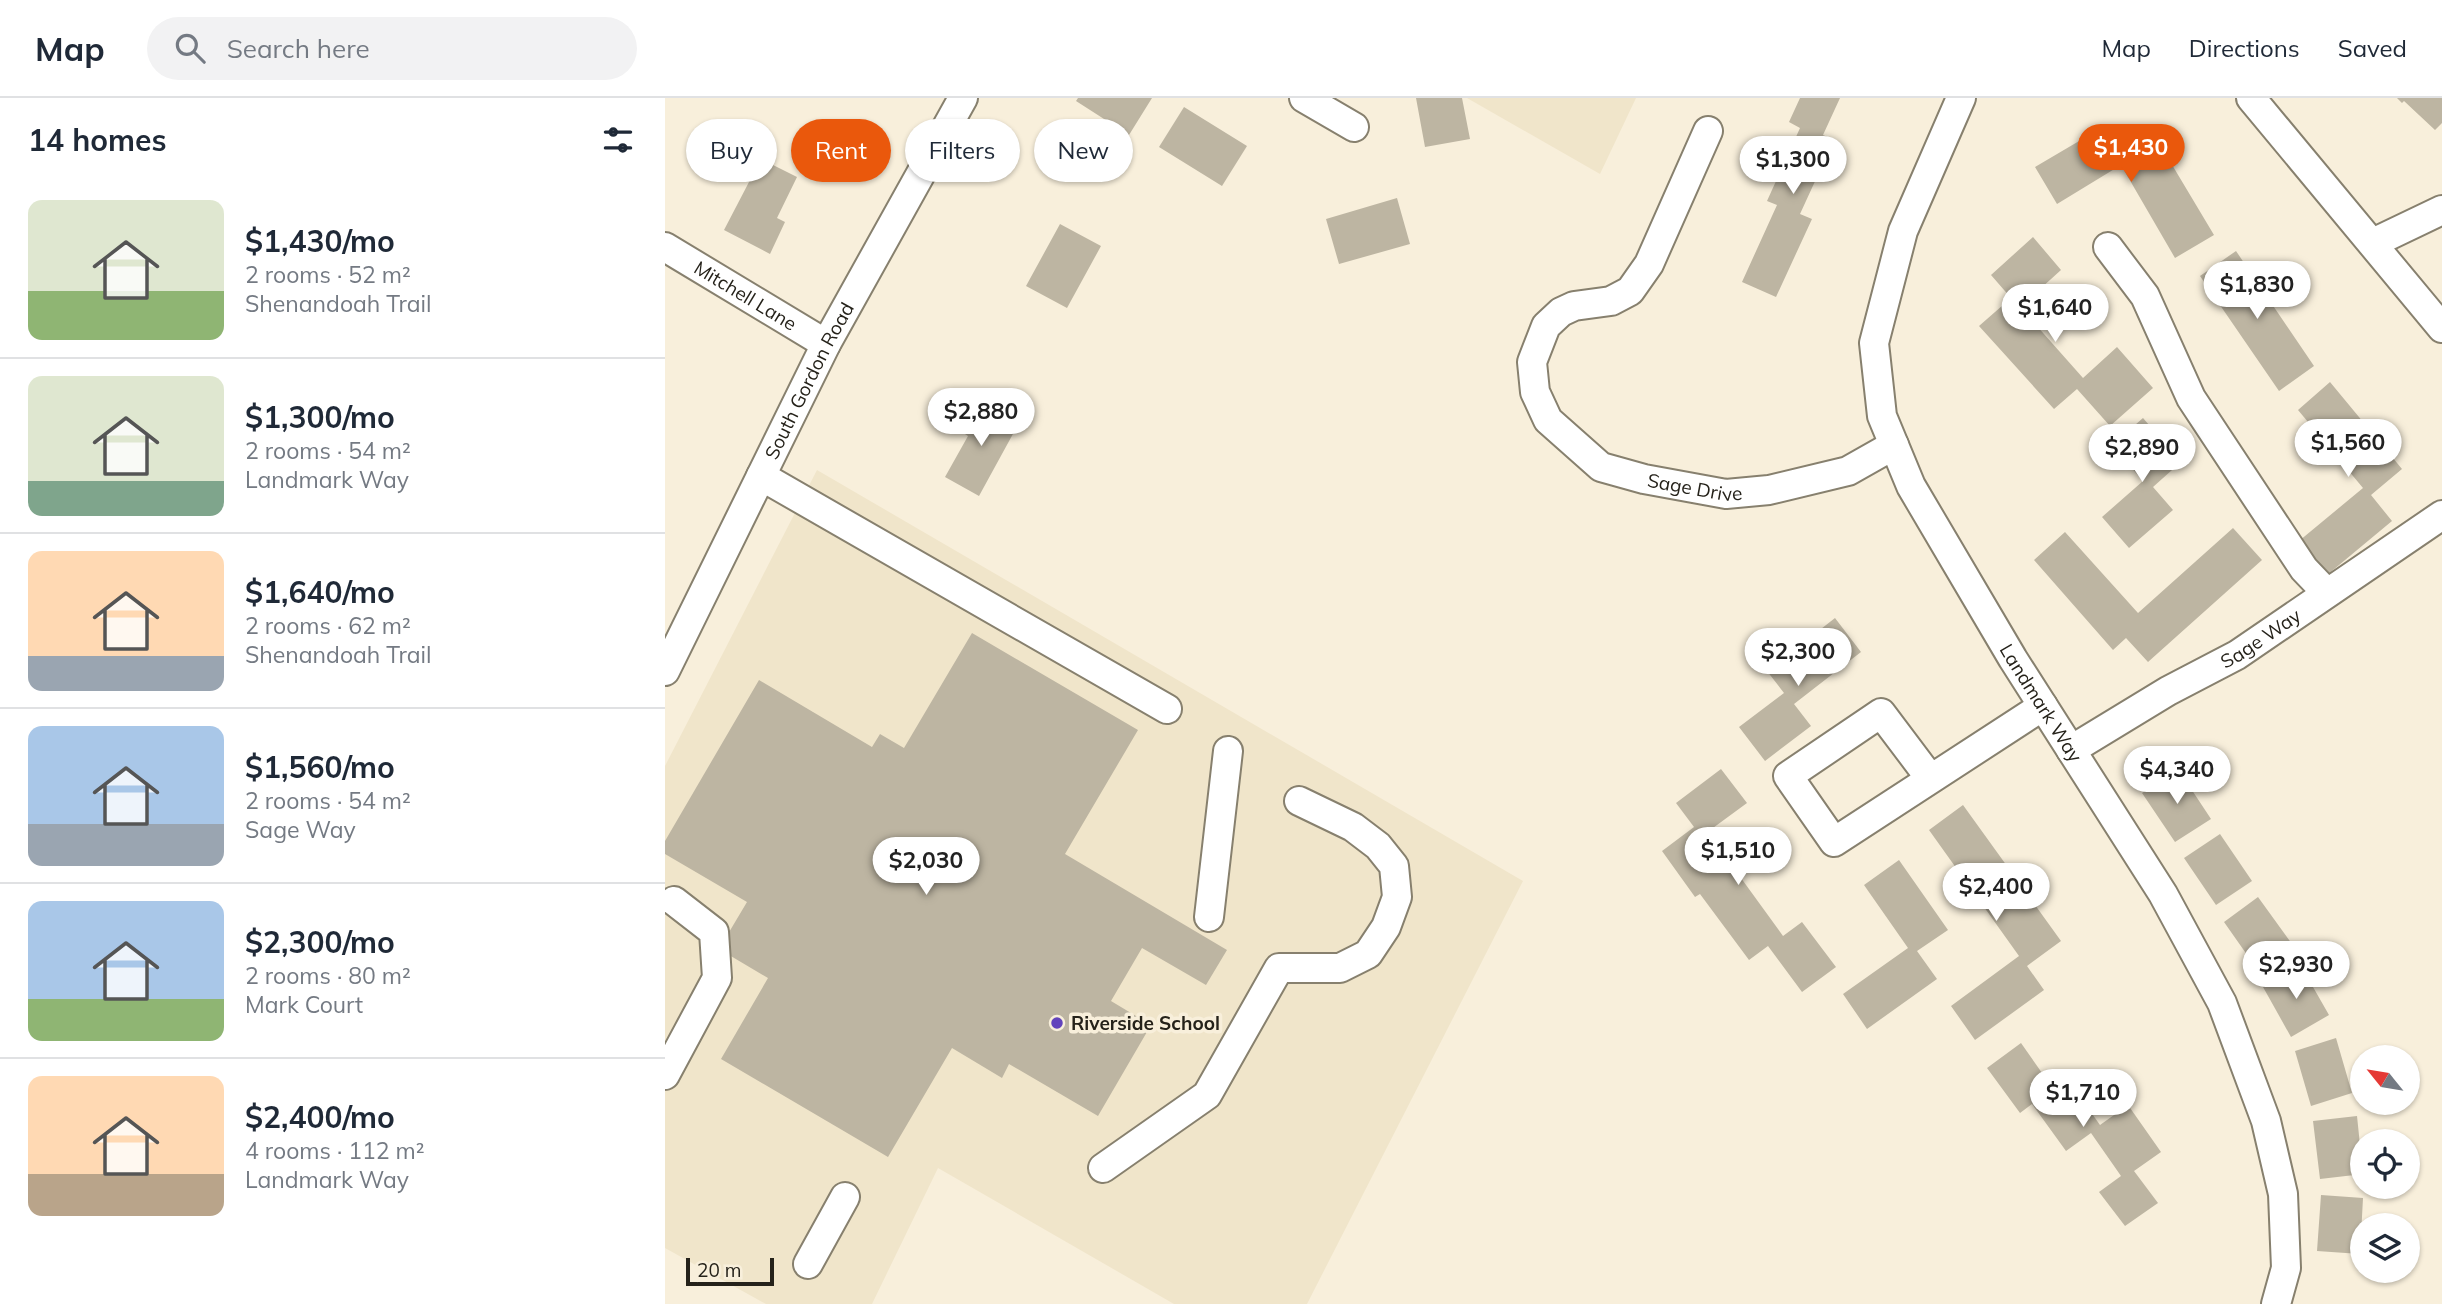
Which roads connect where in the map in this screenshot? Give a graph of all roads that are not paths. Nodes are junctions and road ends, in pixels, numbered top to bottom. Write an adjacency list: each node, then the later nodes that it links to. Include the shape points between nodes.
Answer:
1 (963, 98): 12 (street, South Gordon Road)
2 (1304, 98): 5 (street)
3 (1961, 98): 13 (street, Landmark Way, via 1903,231 1874,343 1882,416)
4 (2251, 98): 8 (street)
5 (1354, 127)
6 (1709, 131): 13 (street, Sage Drive, via 1649,264 1630,291 1611,302 1574,306 1546,326 1532,362 1532,381 1548,420 1601,467 1725,494 1769,490 1848,471)
7 (2442, 210): 8 (street)
8 (2373, 243): 11 (street)
9 (665, 247): 12 (street, Mitchell Lane)
10 (2108, 247): 16 (street, via 2145,296 2191,398 2304,569)
11 (2442, 327)
12 (826, 344): 14 (street, South Gordon Road)
13 (1894, 445): 18 (street, Landmark Way, via 1911,486)
14 (761, 475): 17 (street, South Gordon Road); 19 (street)
15 (2442, 514): 16 (street, Sage Way)
16 (2327, 593): 20 (street, Sage Way, via 2237,655)
17 (665, 671)
18 (2043, 706): 20 (street, Landmark Way); 22 (street)
19 (1167, 709)
20 (2071, 750): 30 (street, Landmark Way, via 2163,894 2222,1003 2266,1121 2283,1194 2286,1268)
21 (1228, 751): 25 (street)
22 (1930, 778): 22 (street, via 1834,842 1788,776 1881,713)
23 (1299, 801): 27 (street, via 1353,827 1394,866 1397,897 1387,927 1368,954 1340,968 1279,968 1207,1095)
24 (674, 901): 26 (street, via 714,932 716,978)
25 (1209, 917)
26 (665, 1075)
27 (1103, 1168)
28 (845, 1197): 29 (street)
29 (808, 1264)
30 (2276, 1304)

